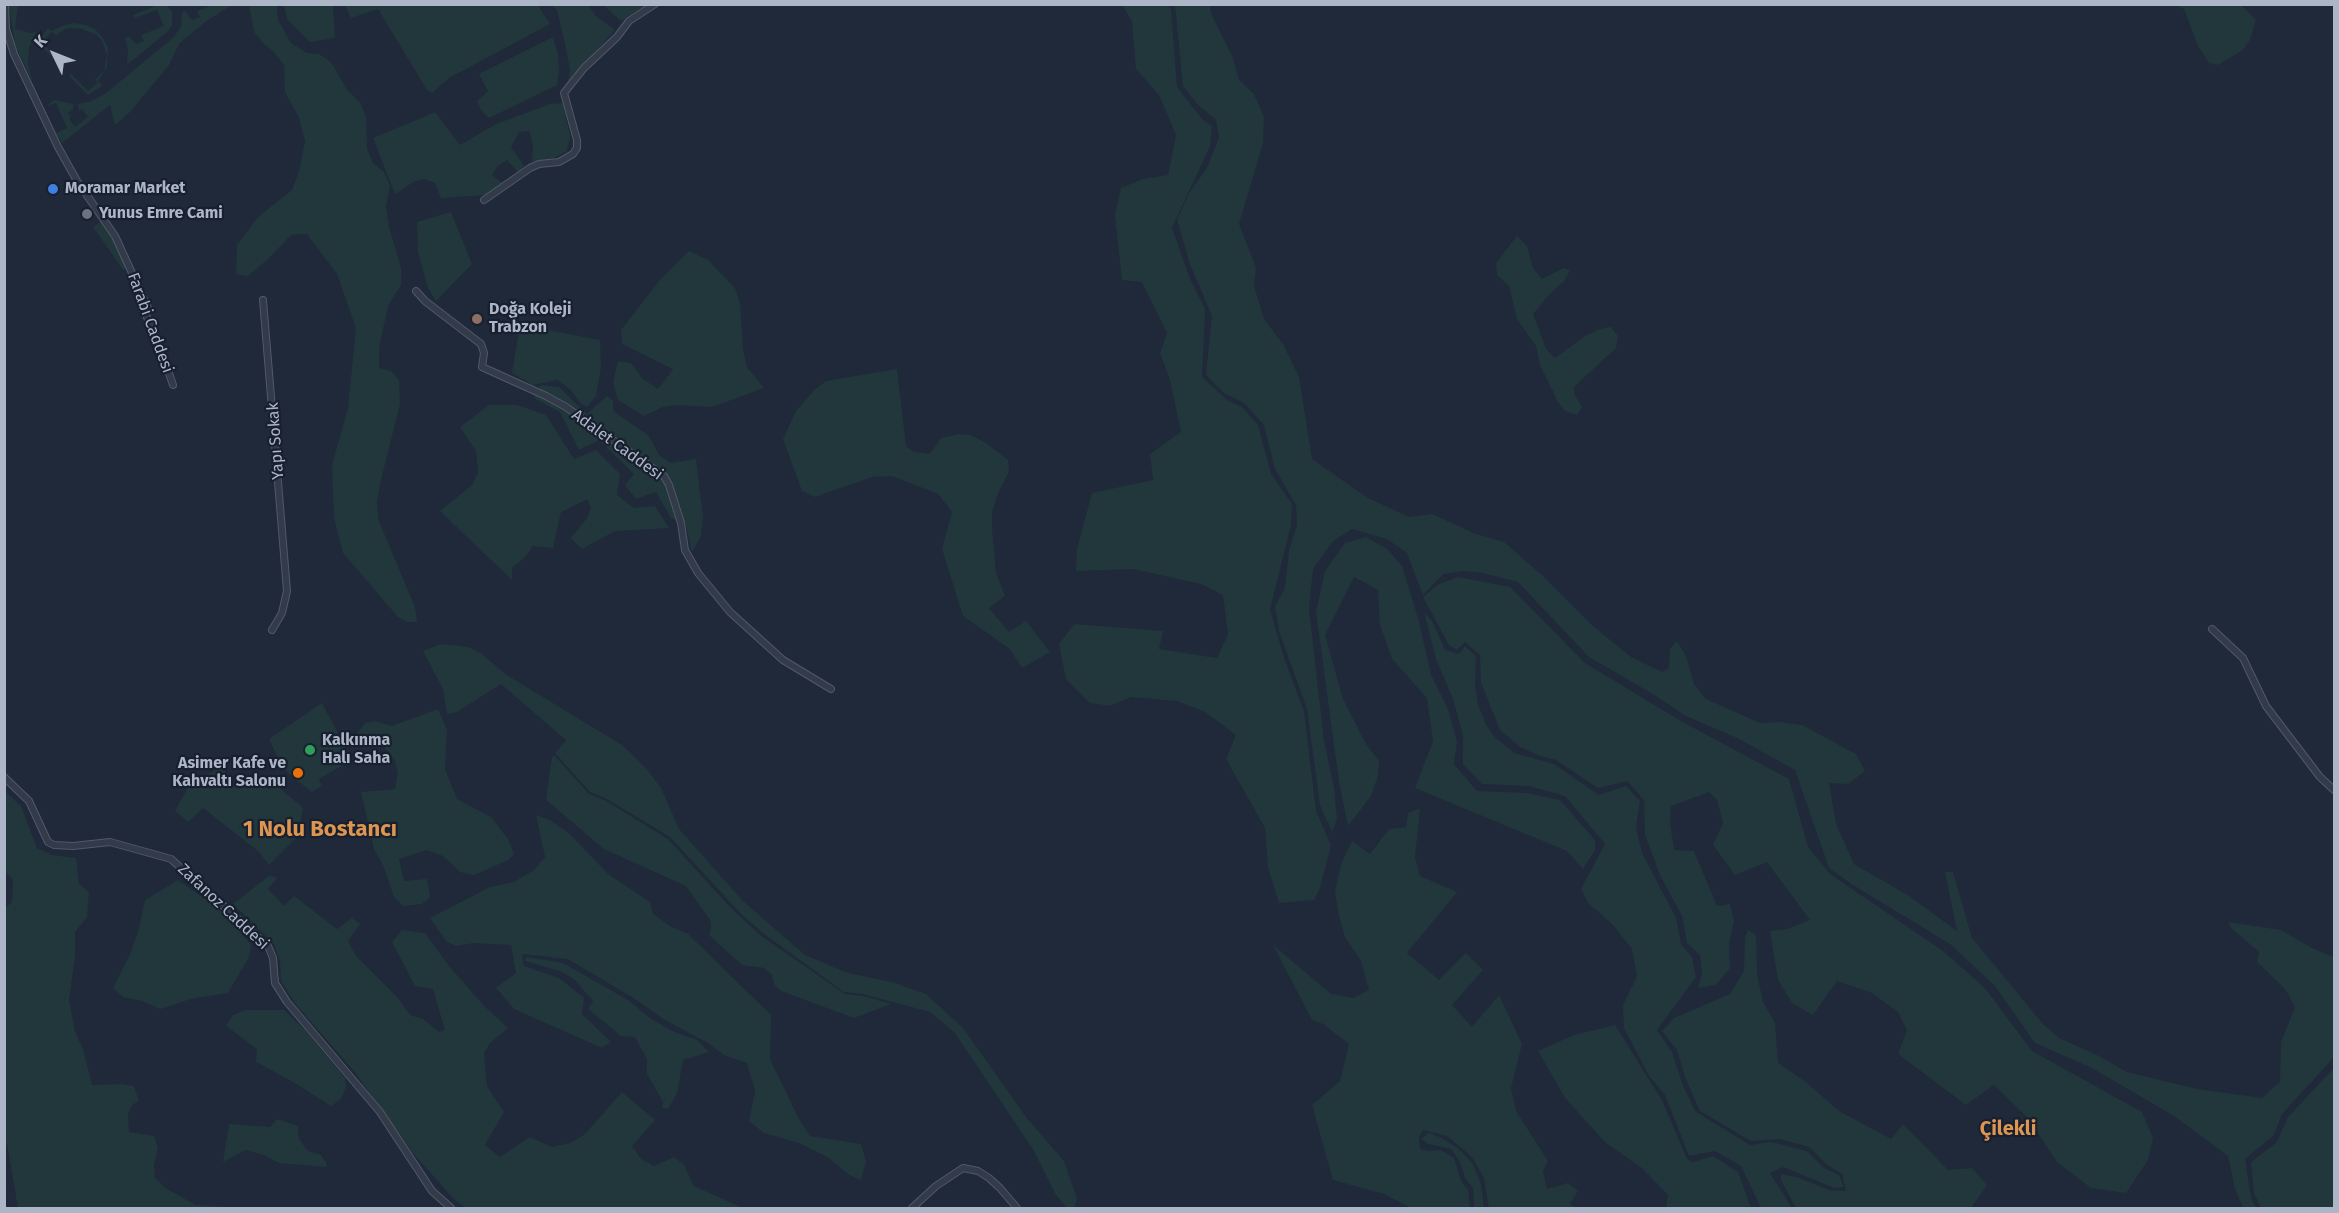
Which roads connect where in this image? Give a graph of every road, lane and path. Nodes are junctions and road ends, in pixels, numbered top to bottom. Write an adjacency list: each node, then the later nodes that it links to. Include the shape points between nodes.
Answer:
1 (5, 4): 6 (street, Farabi Caddesi, via 6,29 14,54 76,181 115,236 148,308 146,315)
2 (655, 4): 3 (street, via 629,21 564,93 577,140 573,154 559,162 530,168)
3 (484, 200)
4 (416, 291): 9 (street, Adalet Caddesi, via 481,344 482,368 566,407 663,476 681,523 685,550 698,573 730,612 783,660)
5 (263, 300): 8 (street, Yapı Sokak, via 285,582 285,605)
6 (173, 385)
7 (2212, 629): 11 (street, via 2243,658 2266,706)
8 (272, 630)
9 (831, 689)
10 (4, 777): 12 (street, Zafanoz Caddesi, via 29,801 48,842 72,846 110,842 171,859 268,946 275,983 287,1002 380,1112 432,1191)
11 (2334, 790)
12 (451, 1209)
13 (912, 1209): 14 (street, via 963,1168 989,1178)
14 (1017, 1209)

